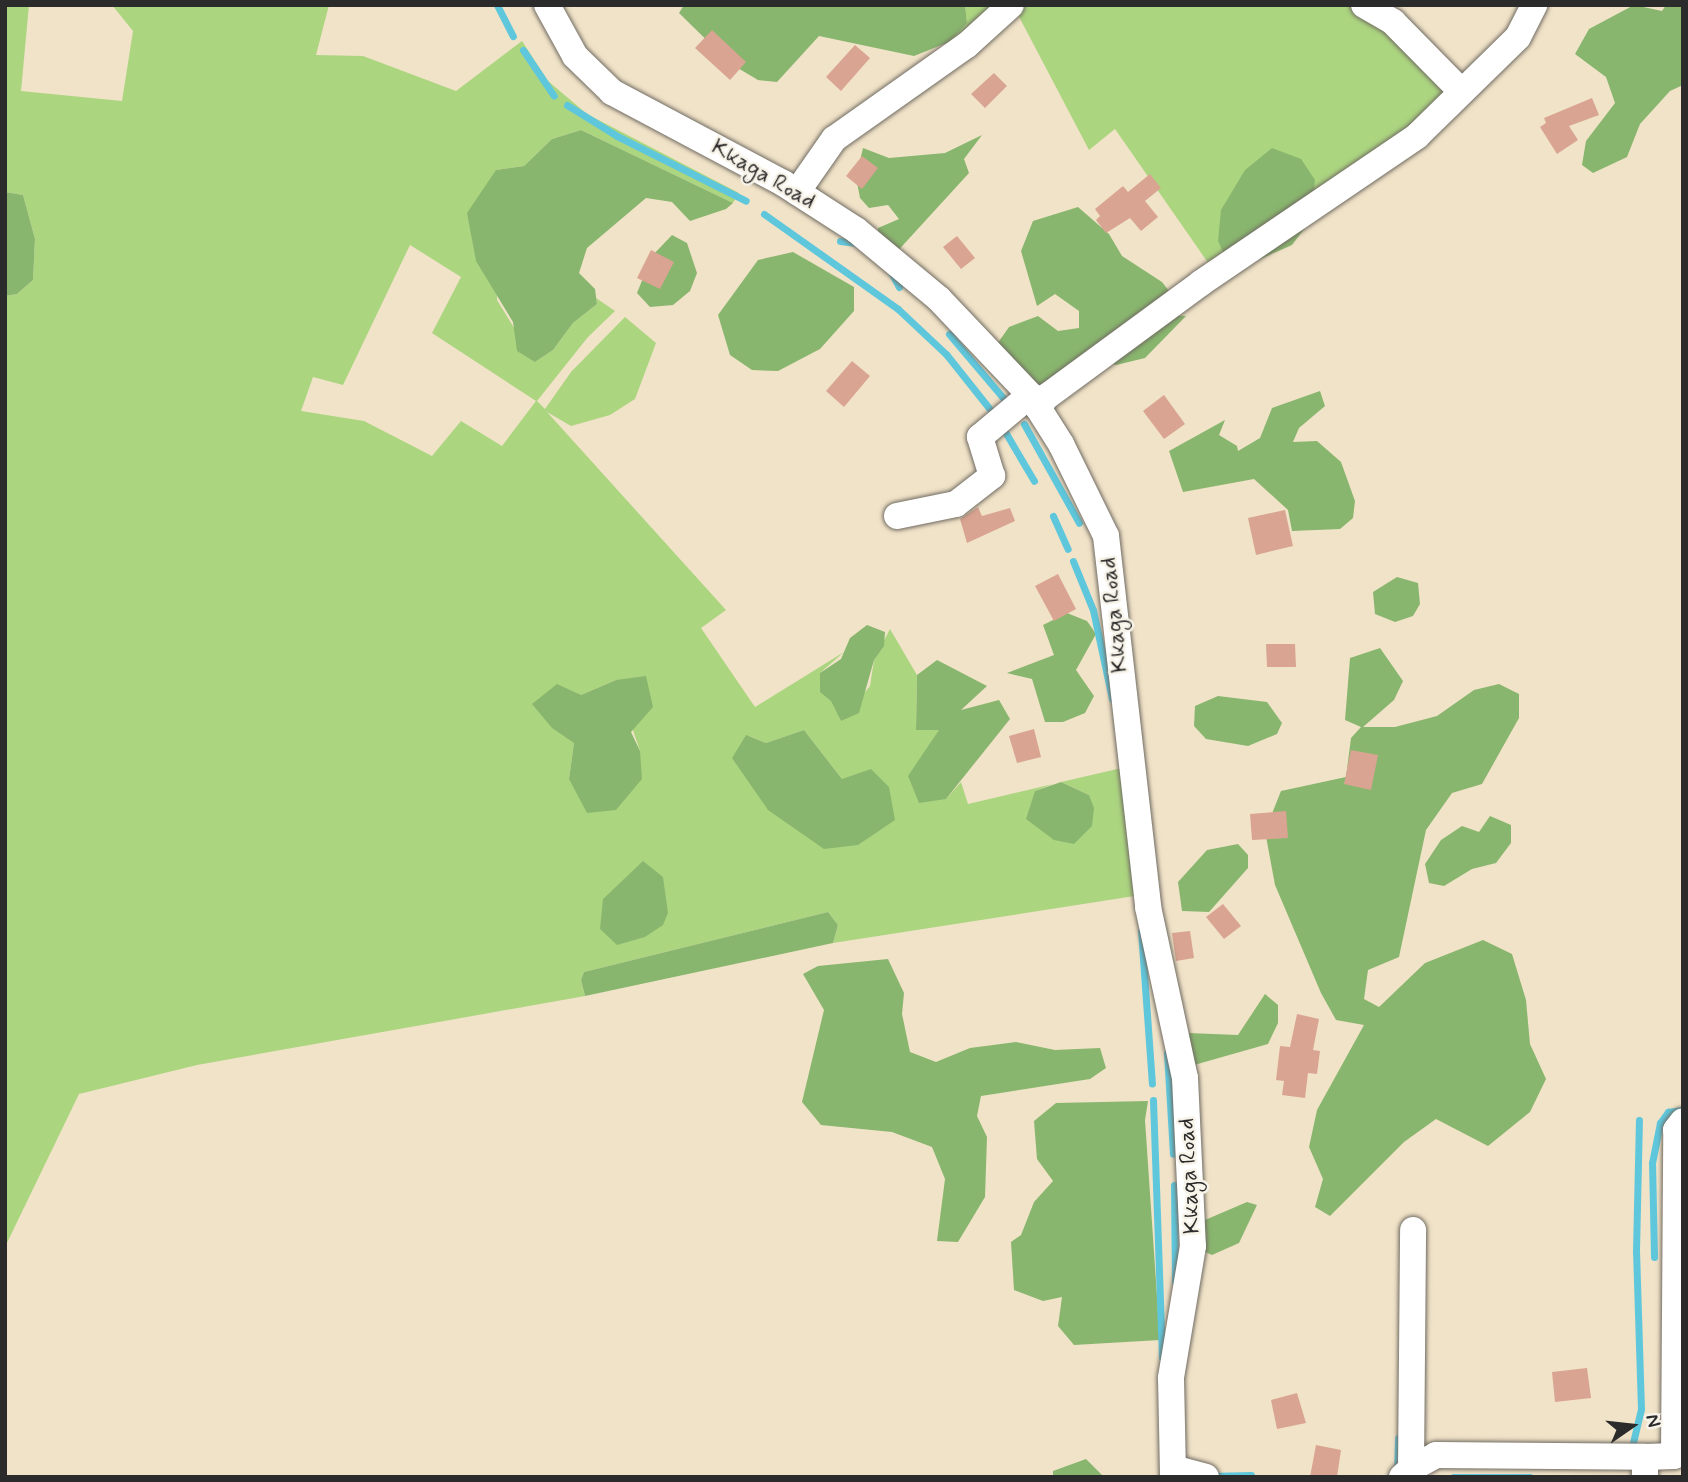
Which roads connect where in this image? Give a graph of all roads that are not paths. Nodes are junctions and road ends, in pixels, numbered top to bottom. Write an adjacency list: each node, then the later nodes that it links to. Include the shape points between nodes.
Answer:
1 (547, 5): 6 (street, Kkaga Road, via 575,56 612,92)
2 (1011, 5): 6 (street, via 967,45 834,139)
3 (1364, 5): 5 (street, via 1393,22)
4 (1534, 5): 5 (street, via 1518,37)
5 (1461, 92): 7 (street, via 1417,136 1289,220)
6 (797, 192): 7 (street, Kkaga Road, via 856,230 939,299)
7 (1034, 402): 8 (street, via 980,437 992,476 956,504); 12 (street, Kkaga Road, via 1073,465 1106,536 1148,907 1185,1078 1194,1246 1171,1378)
8 (897, 516)
9 (1683, 1121): 11 (street, via 1675,1130 1674,1456)
10 (1413, 1230): 13 (street)
11 (1645, 1467): 13 (street, via 1436,1455)
12 (1173, 1473): 14 (street)
13 (1408, 1474)
14 (1206, 1477)

